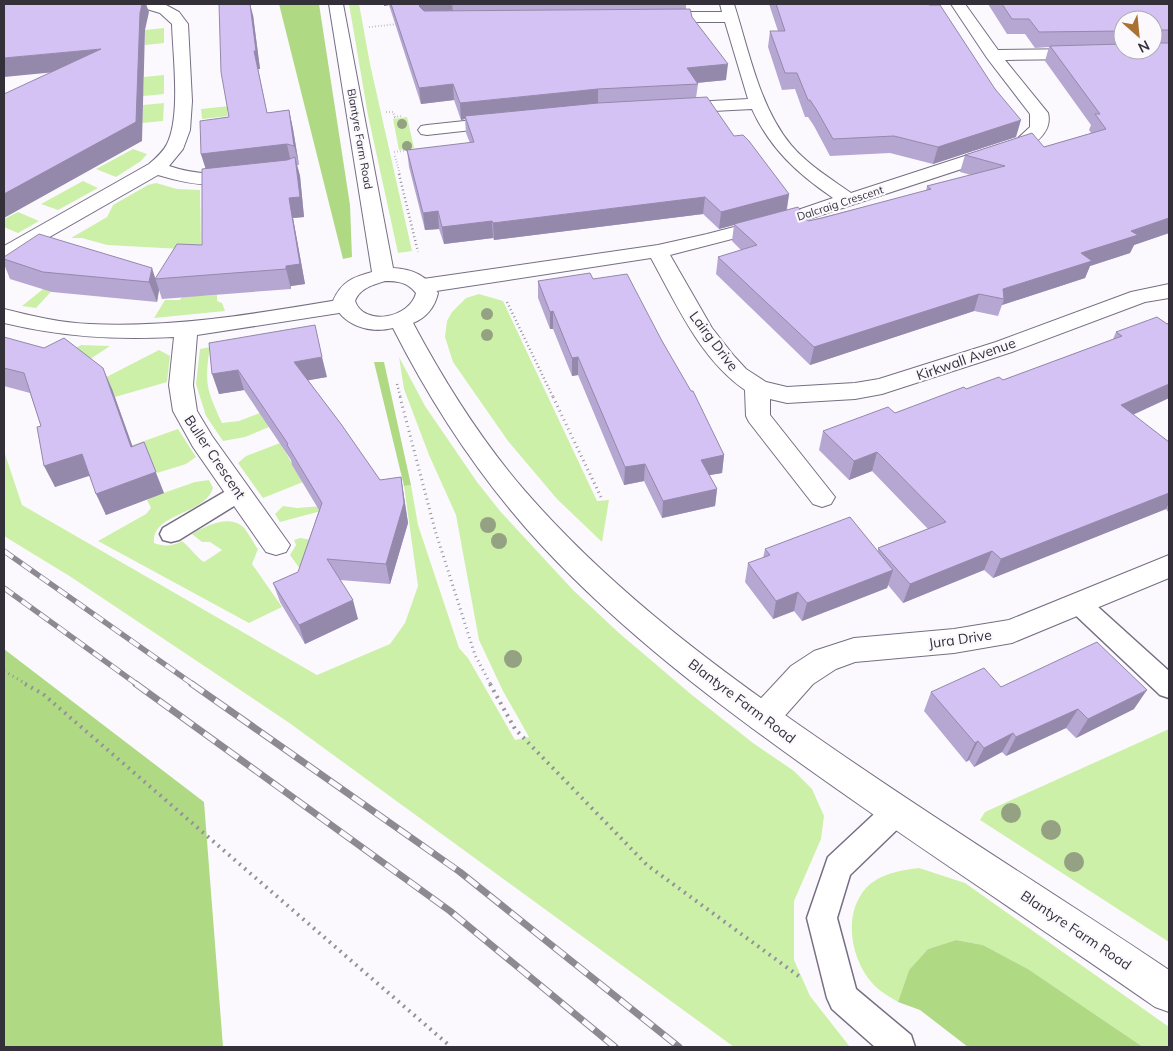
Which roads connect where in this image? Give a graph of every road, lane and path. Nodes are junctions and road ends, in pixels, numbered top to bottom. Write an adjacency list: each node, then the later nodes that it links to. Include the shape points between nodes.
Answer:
1 (145, 4): 17 (street, via 166,10 176,16 180,24 182,126 172,153)
2 (336, 4): 23 (street, Blantyre Farm Road)
3 (958, 4): 9 (street, Dalcraig Crescent)
4 (729, 10): 5 (street); 10 (street)
5 (641, 18)
6 (404, 24): 7 (path)
7 (367, 27)
8 (1098, 54): 9 (street)
9 (993, 55): 19 (street, Dalcraig Crescent, via 1036,107 1041,118 1033,136 987,156)
10 (757, 104): 11 (street); 19 (street, via 772,134 801,167)
11 (662, 109)
12 (386, 112): 13 (path)
13 (388, 120)
14 (515, 120): 15 (street)
15 (427, 130)
16 (393, 144): 21 (path)
17 (156, 168): 18 (street, via 206,181); 22 (street)
18 (255, 175)
19 (848, 200): 20 (street, Dalcraig Crescent, via 756,228)
20 (658, 251): 24 (street, Dalcraig Crescent); 32 (street, Lairg Drive, via 704,333 738,374)
21 (418, 252)
22 (4, 255)
23 (384, 274): 25 (street, via 411,278); 27 (street, via 349,289)
24 (470, 279): 25 (street, Dalcraig Crescent); 35 (path, via 505,296)
25 (423, 286): 29 (street, via 427,293 421,308)
26 (1169, 291): 32 (street, Kirkwall Avenue, via 1139,297 1004,347 882,386 799,395)
27 (344, 306): 29 (street, via 349,313 365,321 386,323); 30 (street)
28 (4, 316): 30 (street, via 28,323 88,331)
29 (400, 320): 42 (street, Blantyre Farm Road, via 455,417 541,527 657,636)
30 (186, 330): 33 (street, Buller Crescent, via 181,385 185,412)
31 (396, 378): 45 (path, via 434,530 475,656 515,729 647,865 814,988)
32 (757, 387): 34 (street, via 758,416)
33 (239, 493): 36 (lane); 37 (street, Buller Crescent)
34 (822, 496)
35 (601, 498)
36 (171, 534)
37 (276, 545)
38 (1169, 566): 39 (street, Jura Drive)
39 (1079, 604): 41 (lane); 42 (street, Jura Drive, via 1012,631 954,641 854,650 825,660 802,675)
40 (4, 671): 46 (path, via 43,694)
41 (1169, 687)
42 (763, 718): 43 (street, Blantyre Farm Road)
43 (897, 812): 44 (street, Blantyre Farm Road); 45 (lane, via 838,867 822,918)
44 (1169, 993)
45 (843, 998): 47 (lane)
46 (451, 1047)
47 (899, 1047)

